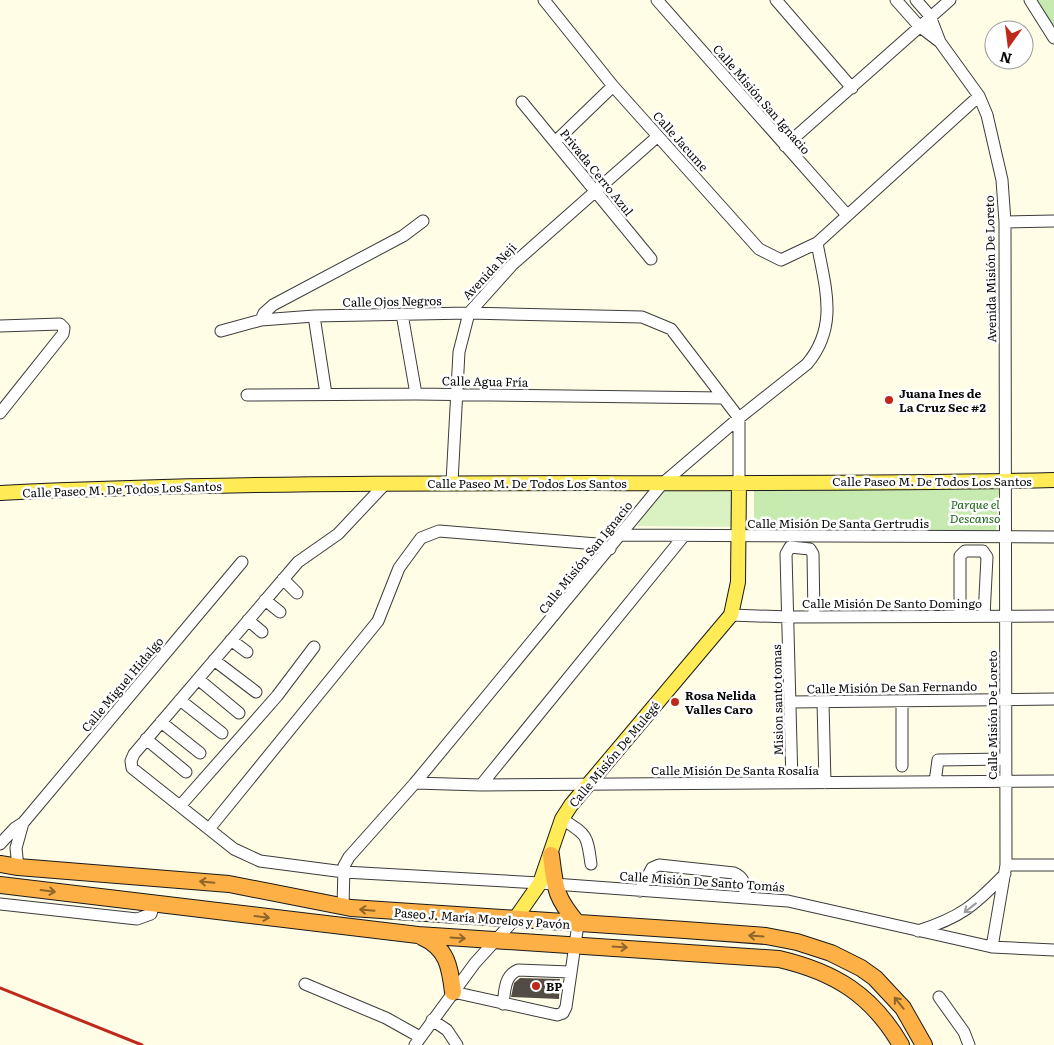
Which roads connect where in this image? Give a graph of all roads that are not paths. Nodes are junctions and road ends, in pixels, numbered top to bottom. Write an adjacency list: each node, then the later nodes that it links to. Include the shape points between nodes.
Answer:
1 (544, 0): 12 (street, Calle Jacume)
2 (657, 0): 18 (street, Calle Misión San Ignacio)
3 (776, 0): 13 (street)
4 (896, 0): 9 (street)
5 (916, 0): 8 (street)
6 (950, 0): 8 (street)
7 (1030, 0): 10 (street)
8 (930, 16): 9 (street); 11 (street)
9 (919, 26): 11 (street); 13 (street)
10 (1054, 38)
11 (940, 42): 14 (street, Avenida Misión De Loreto)
12 (613, 86): 16 (street, Calle Jacume); 17 (street)
13 (852, 88): 18 (street)
14 (979, 96): 20 (street); 23 (street, Avenida Misión De Loreto, via 993,136 1002,180)
15 (522, 102): 17 (street, Privada Cerro Azul)
16 (658, 136): 19 (street, Avenida Neji); 24 (street, Calle Jacume, via 759,249 781,260)
17 (554, 142): 19 (street, Privada Cerro Azul)
18 (784, 146): 20 (street, Calle Misión San Ignacio)
19 (595, 191): 25 (street, Privada Cerro Azul); 26 (street, Avenida Neji, via 512,265)
20 (847, 215): 24 (street)
21 (423, 221): 29 (street, via 403,236 273,305)
22 (1054, 221): 23 (street)
23 (1005, 222): 40 (street, Avenida Misión De Loreto)
24 (817, 243): 38 (street, Calle Misión San Ignacio, via 827,298 827,326 820,347 807,364)
25 (651, 259)
26 (470, 313): 27 (street, Calle Ojos Negros); 35 (street, Avenida Neji, via 459,352); 36 (street, Calle Ojos Negros, via 642,317 671,329)
27 (402, 314): 28 (street, Calle Ojos Negros); 33 (street)
28 (314, 316): 29 (street, Calle Ojos Negros); 32 (street)
29 (260, 320): 31 (street, Calle Ojos Negros)
30 (0, 326): 37 (street, via 60,324 64,328 63,334)
31 (221, 331)
32 (326, 394): 33 (street, Calle Agua Fría); 34 (street, Calle Agua Fría)
33 (416, 394): 35 (street, Calle Agua Fría)
34 (247, 395)
35 (456, 395): 36 (street, Calle Agua Fría); 41 (street, Avenida Neji)
36 (723, 398): 38 (street)
37 (0, 412)
38 (739, 418): 42 (street); 44 (street, Calle Misión San Ignacio)
39 (1054, 480): 40 (main road, Calle Paseo M. De Todos Los Santos)
40 (1004, 481): 42 (main road, Calle Paseo M. De Todos Los Santos); 47 (street, Calle Misión De Loreto)
41 (452, 482): 43 (main road, Calle Paseo M. De Todos Los Santos); 44 (main road, Calle Paseo M. De Todos Los Santos)
42 (738, 482): 44 (main road, Calle Paseo M. De Todos Los Santos); 49 (main road, Calle Misión De Mulegé)
43 (386, 483): 45 (main road, Calle Paseo M. De Todos Los Santos); 53 (street, via 338,534 298,562)
44 (662, 484): 46 (street, Calle Misión San Ignacio)
45 (0, 493)
46 (621, 535): 48 (street, Calle Misión De Santa Gertrudis); 51 (street, Calle Misión San Ignacio)
47 (1006, 536): 49 (street, Calle Misión De Santa Gertrudis); 50 (street, Calle Misión De Santa Gertrudis); 60 (street, Calle Misión De Loreto)
48 (683, 537): 49 (street, Calle Misión De Santa Gertrudis); 93 (street)
49 (738, 537): 57 (main road, Calle Misión De Mulegé, via 738,582)
50 (1054, 537)
51 (610, 549): 89 (street, Calle Misión San Ignacio); 97 (street, via 597,544 439,531 420,538 399,568 378,621)
52 (242, 562): 96 (street, Calle Miguel Hidalgo)
53 (283, 580): 54 (street); 55 (street)
54 (296, 592)
55 (265, 600): 56 (street); 64 (street)
56 (280, 612)
57 (731, 615): 62 (street, Calle Misión De Santo Domingo); 92 (main road, Calle Misión De Mulegé)
58 (960, 616): 59 (street, Calle Misión De Santo Domingo); 59 (street, via 960,556 965,551 983,551 987,557); 63 (street, Calle Misión De Santo Domingo)
59 (984, 616): 60 (street, Calle Misión De Santo Domingo)
60 (1006, 616): 61 (street, Calle Misión De Santo Domingo); 72 (street, Calle Misión De Loreto)
61 (1054, 616)
62 (789, 617): 63 (street, Calle Misión De Santo Domingo); 63 (street, Mision santo tomas, via 786,554 790,547 805,547 813,554); 76 (street, Mision santo tomas)
63 (814, 617)
64 (248, 620): 65 (street); 66 (street)
65 (262, 632)
66 (231, 640): 68 (street); 69 (street)
67 (314, 647): 94 (street, via 278,696)
68 (247, 652)
69 (214, 660): 70 (street); 71 (street)
70 (198, 679): 74 (street); 78 (street)
71 (256, 692)
72 (1005, 699): 73 (street, Calle Misión De San Fernando); 75 (street, Calle Misión De San Fernando); 83 (street, Calle Misión De Loreto)
73 (1054, 699)
74 (180, 700): 79 (street); 80 (street)
75 (902, 700): 77 (street, Calle Misión De San Fernando); 84 (street)
76 (791, 702): 77 (street, Calle Misión De San Fernando); 90 (street, Mision santo tomas)
77 (823, 702): 91 (street)
78 (239, 713)
79 (162, 722): 81 (street); 82 (street)
80 (222, 733)
81 (146, 739): 85 (street); 94 (street, Calle Misión De Santo Tomás, via 134,754 132,768)
82 (200, 753)
83 (1005, 759): 86 (street, Calle Misión De Loreto); 88 (street, via 938,760)
84 (902, 766)
85 (186, 772)
86 (1005, 781): 87 (street, Calle Misión De Santa Rosalía); 88 (street, Calle Misión De Santa Rosalía); 104 (street, Calle Misión De Loreto)
87 (1054, 781)
88 (935, 782): 91 (street, Calle Misión De Santa Rosalía)
89 (415, 783): 93 (street, Calle Misión De Santa Rosalía); 105 (street, Calle Misión San Ignacio, via 349,857)
90 (792, 783): 91 (street, Calle Misión De Santa Rosalía); 92 (street, Calle Misión De Santa Rosalía)
91 (825, 783)
92 (588, 784): 93 (street, Calle Misión De Santa Rosalía); 95 (main road, Calle Misión De Mulegé)
93 (481, 785)
94 (180, 806): 97 (street, Calle Misión De Santo Tomás)
95 (562, 819): 99 (main road, Calle Misión De Mulegé); 101 (street, via 584,833)
96 (23, 823): 98 (street, Calle Miguel Hidalgo); 103 (street, Calle Miguel Hidalgo, via 16,848)
97 (209, 829): 105 (street, Calle Misión De Santo Tomás, via 234,849 260,861)
98 (0, 844)
99 (551, 855): 106 (highway)
100 (0, 864): 103 (highway, Paseo J. María Morelos y Pavón)
101 (591, 864)
102 (1054, 865): 104 (street)
103 (18, 867): 112 (highway, Paseo J. María Morelos y Pavón, one-way to 103, via 229,884)
104 (1005, 869): 115 (street, one-way to 115, via 969,909); 119 (street, Calle Misión De Loreto)
105 (344, 872): 106 (street, Calle Misión De Santo Tomás); 112 (street, Calle Misión San Ignacio)
106 (547, 884): 108 (street, Calle Misión De Santo Tomás); 113 (main road); 114 (highway)
107 (0, 885): 111 (highway, Paseo J. María Morelos y Pavón, one-way to 111)
108 (640, 890): 109 (street, Calle Misión De Santo Tomás); 109 (street, via 652,868 659,865 734,873 744,881)
109 (746, 898): 115 (street, Calle Misión De Santo Tomás, via 788,901)
110 (0, 904): 111 (street, via 137,919 150,914)
111 (154, 904): 116 (highway, Paseo J. María Morelos y Pavón, one-way to 116)
112 (343, 907): 113 (highway, Paseo J. María Morelos y Pavón, one-way to 112)
113 (515, 918): 114 (highway, Paseo J. María Morelos y Pavón); 117 (street)
114 (578, 924): 118 (street); 130 (highway, Paseo J. María Morelos y Pavón, one-way to 114, via 903,1008 875,978 848,961 811,946 766,936)
115 (918, 931): 119 (street, Calle Misión De Santo Tomás)
116 (418, 935): 117 (highway, Paseo J. María Morelos y Pavón, one-way to 117); 123 (highway, via 430,940 444,954 449,963)
117 (495, 940): 118 (highway, Paseo J. María Morelos y Pavón); 123 (street)
118 (575, 944): 121 (street); 129 (highway, Paseo J. María Morelos y Pavón, one-way to 129, via 752,955 803,964 851,987 882,1016)
119 (992, 947): 120 (street, Calle Misión De Santo Tomás)
120 (1054, 950)
121 (570, 972): 125 (street, via 518,970 511,973); 125 (street, via 563,1013 557,1015)
122 (305, 984): 127 (street, via 386,1018)
123 (453, 992): 125 (street); 126 (street)
124 (939, 997): 131 (street, via 964,1032)
125 (503, 1004)
126 (432, 1020): 127 (street); 128 (street, via 447,1030)
127 (418, 1041)
128 (457, 1045)
129 (901, 1045)
130 (924, 1045)
131 (969, 1045)

